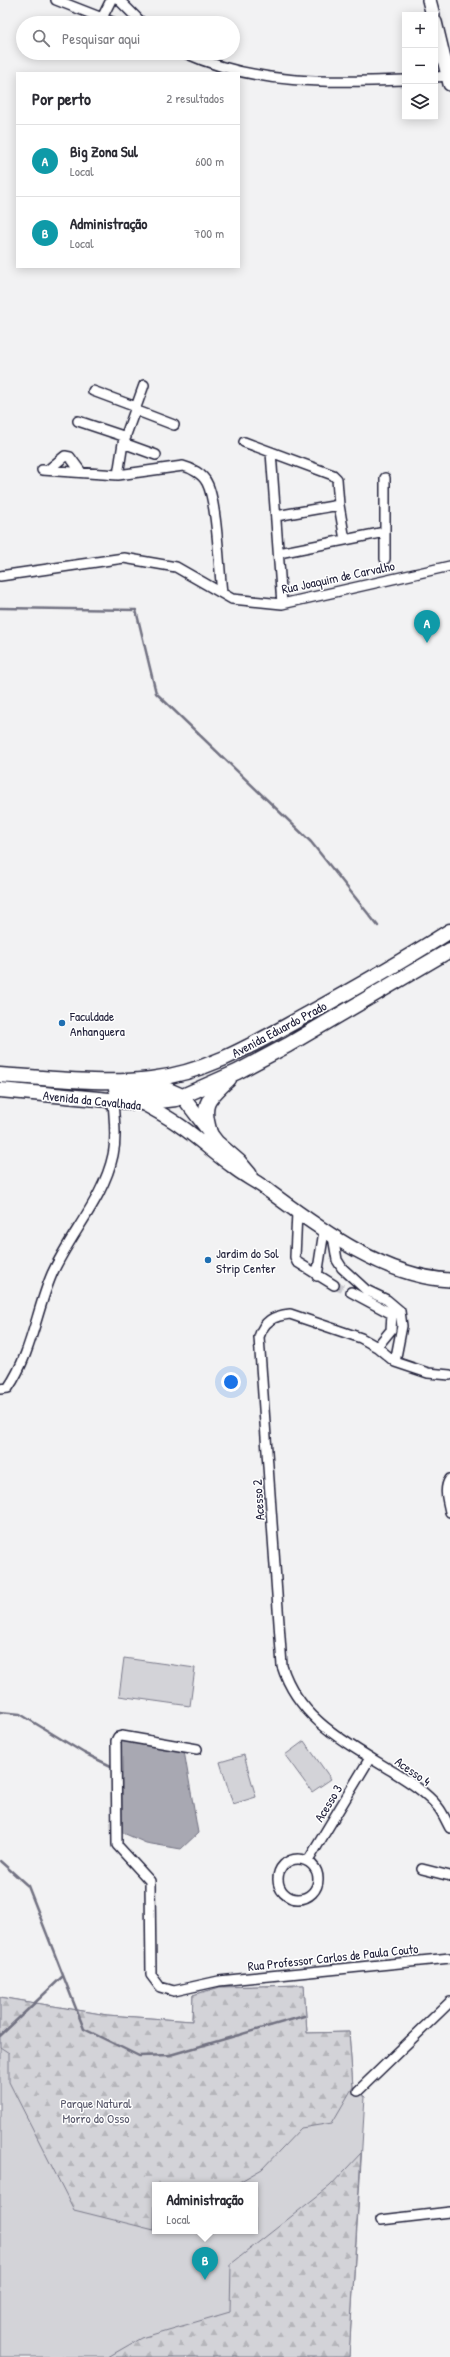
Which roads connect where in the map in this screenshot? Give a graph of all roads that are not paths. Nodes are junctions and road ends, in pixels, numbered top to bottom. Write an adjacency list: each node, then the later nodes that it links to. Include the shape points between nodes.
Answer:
1 (56, 0): 6 (street)
2 (111, 0): 7 (street)
3 (119, 0): 8 (street)
4 (429, 0): 5 (main road)
5 (432, 12)
6 (97, 16)
7 (103, 16)
8 (135, 16)
9 (438, 34): 13 (main road)
10 (202, 60): 12 (street, via 224,69 267,77 325,83)
11 (438, 78): 13 (street)
12 (402, 80)
13 (449, 80)
14 (144, 385): 16 (street)
15 (93, 391): 16 (street)
16 (135, 408): 18 (street); 19 (street)
17 (78, 421): 19 (street)
18 (174, 425)
19 (124, 440): 22 (street); 24 (street)
20 (244, 442): 21 (street)
21 (271, 452): 26 (street, via 333,474 337,479); 27 (street)
22 (156, 455)
23 (81, 472): 23 (street, via 45,470 65,456 70,457); 24 (street)
24 (118, 475): 34 (street, via 182,466 192,469 207,482 213,502)
25 (385, 478): 28 (street)
26 (339, 505): 27 (street); 29 (street)
27 (276, 516): 30 (street)
28 (385, 532): 29 (street); 31 (street)
29 (344, 540): 30 (street)
30 (279, 553): 35 (street)
31 (385, 559)
32 (450, 566): 35 (street, Rua Joaquim de Carvalho)
33 (0, 576): 34 (street, Rua Joaquim de Carvalho, via 124,558 176,567)
34 (222, 593): 35 (street, Rua Joaquim de Carvalho, via 232,599)
35 (282, 604)
36 (450, 931): 42 (main road, Avenida Eduardo Prado, via 374,978 239,1053 165,1077)
37 (450, 950): 38 (main road, Avenida Eduardo Prado)
38 (237, 1072): 44 (main road, Avenida Eduardo Prado); 47 (main road, via 210,1097 204,1113)
39 (0, 1075): 40 (main road, Avenida da Cavalhada)
40 (45, 1078): 41 (main road); 42 (main road, Avenida da Cavalhada)
41 (0, 1079)
42 (68, 1080): 44 (main road, via 127,1090 166,1089)
43 (0, 1090): 45 (main road, Avenida da Cavalhada)
44 (182, 1096): 46 (main road, Avenida Eduardo Prado, via 159,1103); 47 (main road, Avenida da Cavalhada)
45 (113, 1100): 46 (main road, Avenida da Cavalhada); 58 (street, via 113,1155 106,1177 51,1276 24,1358 8,1388)
46 (142, 1103): 48 (main road, Avenida da Cavalhada, via 180,1125 233,1167)
47 (210, 1133): 48 (main road, Avenida da Cavalhada)
48 (256, 1181): 49 (main road, Avenida da Cavalhada)
49 (297, 1212): 50 (main road, Avenida da Cavalhada); 51 (street, via 295,1257 302,1266)
50 (329, 1234): 51 (street); 52 (main road, Avenida da Cavalhada, via 371,1257 408,1272); 56 (street, via 342,1268 366,1290 387,1300 400,1312 402,1326)
51 (317, 1276): 53 (street)
52 (450, 1280)
53 (334, 1285)
54 (351, 1292): 55 (street, via 392,1314 392,1330)
55 (377, 1347): 56 (street, Acesso 2); 62 (street, Acesso 2, via 361,1338 290,1314 270,1319 262,1327 259,1337 282,1666 288,1684 299,1702 335,1736)
56 (395, 1362): 57 (street, via 428,1373)
57 (450, 1375)
58 (0, 1389)
59 (450, 1479): 60 (street, via 446,1491)
60 (450, 1512)
61 (197, 1749): 67 (street, Rua Professor Carlos de Paula Couto, via 122,1736 116,1741 117,1844 150,1881 151,1975 154,1982 160,1987 174,1991 219,1981)
62 (370, 1758): 63 (street, Acesso 4, via 413,1784 437,1806); 64 (street, Acesso 3)
63 (450, 1828)
64 (308, 1861): 64 (street, via 290,1860 281,1869 280,1887 289,1896 302,1898 314,1891 318,1878 317,1871)
65 (422, 1869): 66 (street)
66 (450, 1876)
67 (445, 1959): 68 (street)
68 (450, 1966)
69 (450, 2002): 70 (street)
70 (358, 2091)
71 (450, 2212): 72 (street)
72 (381, 2220)

